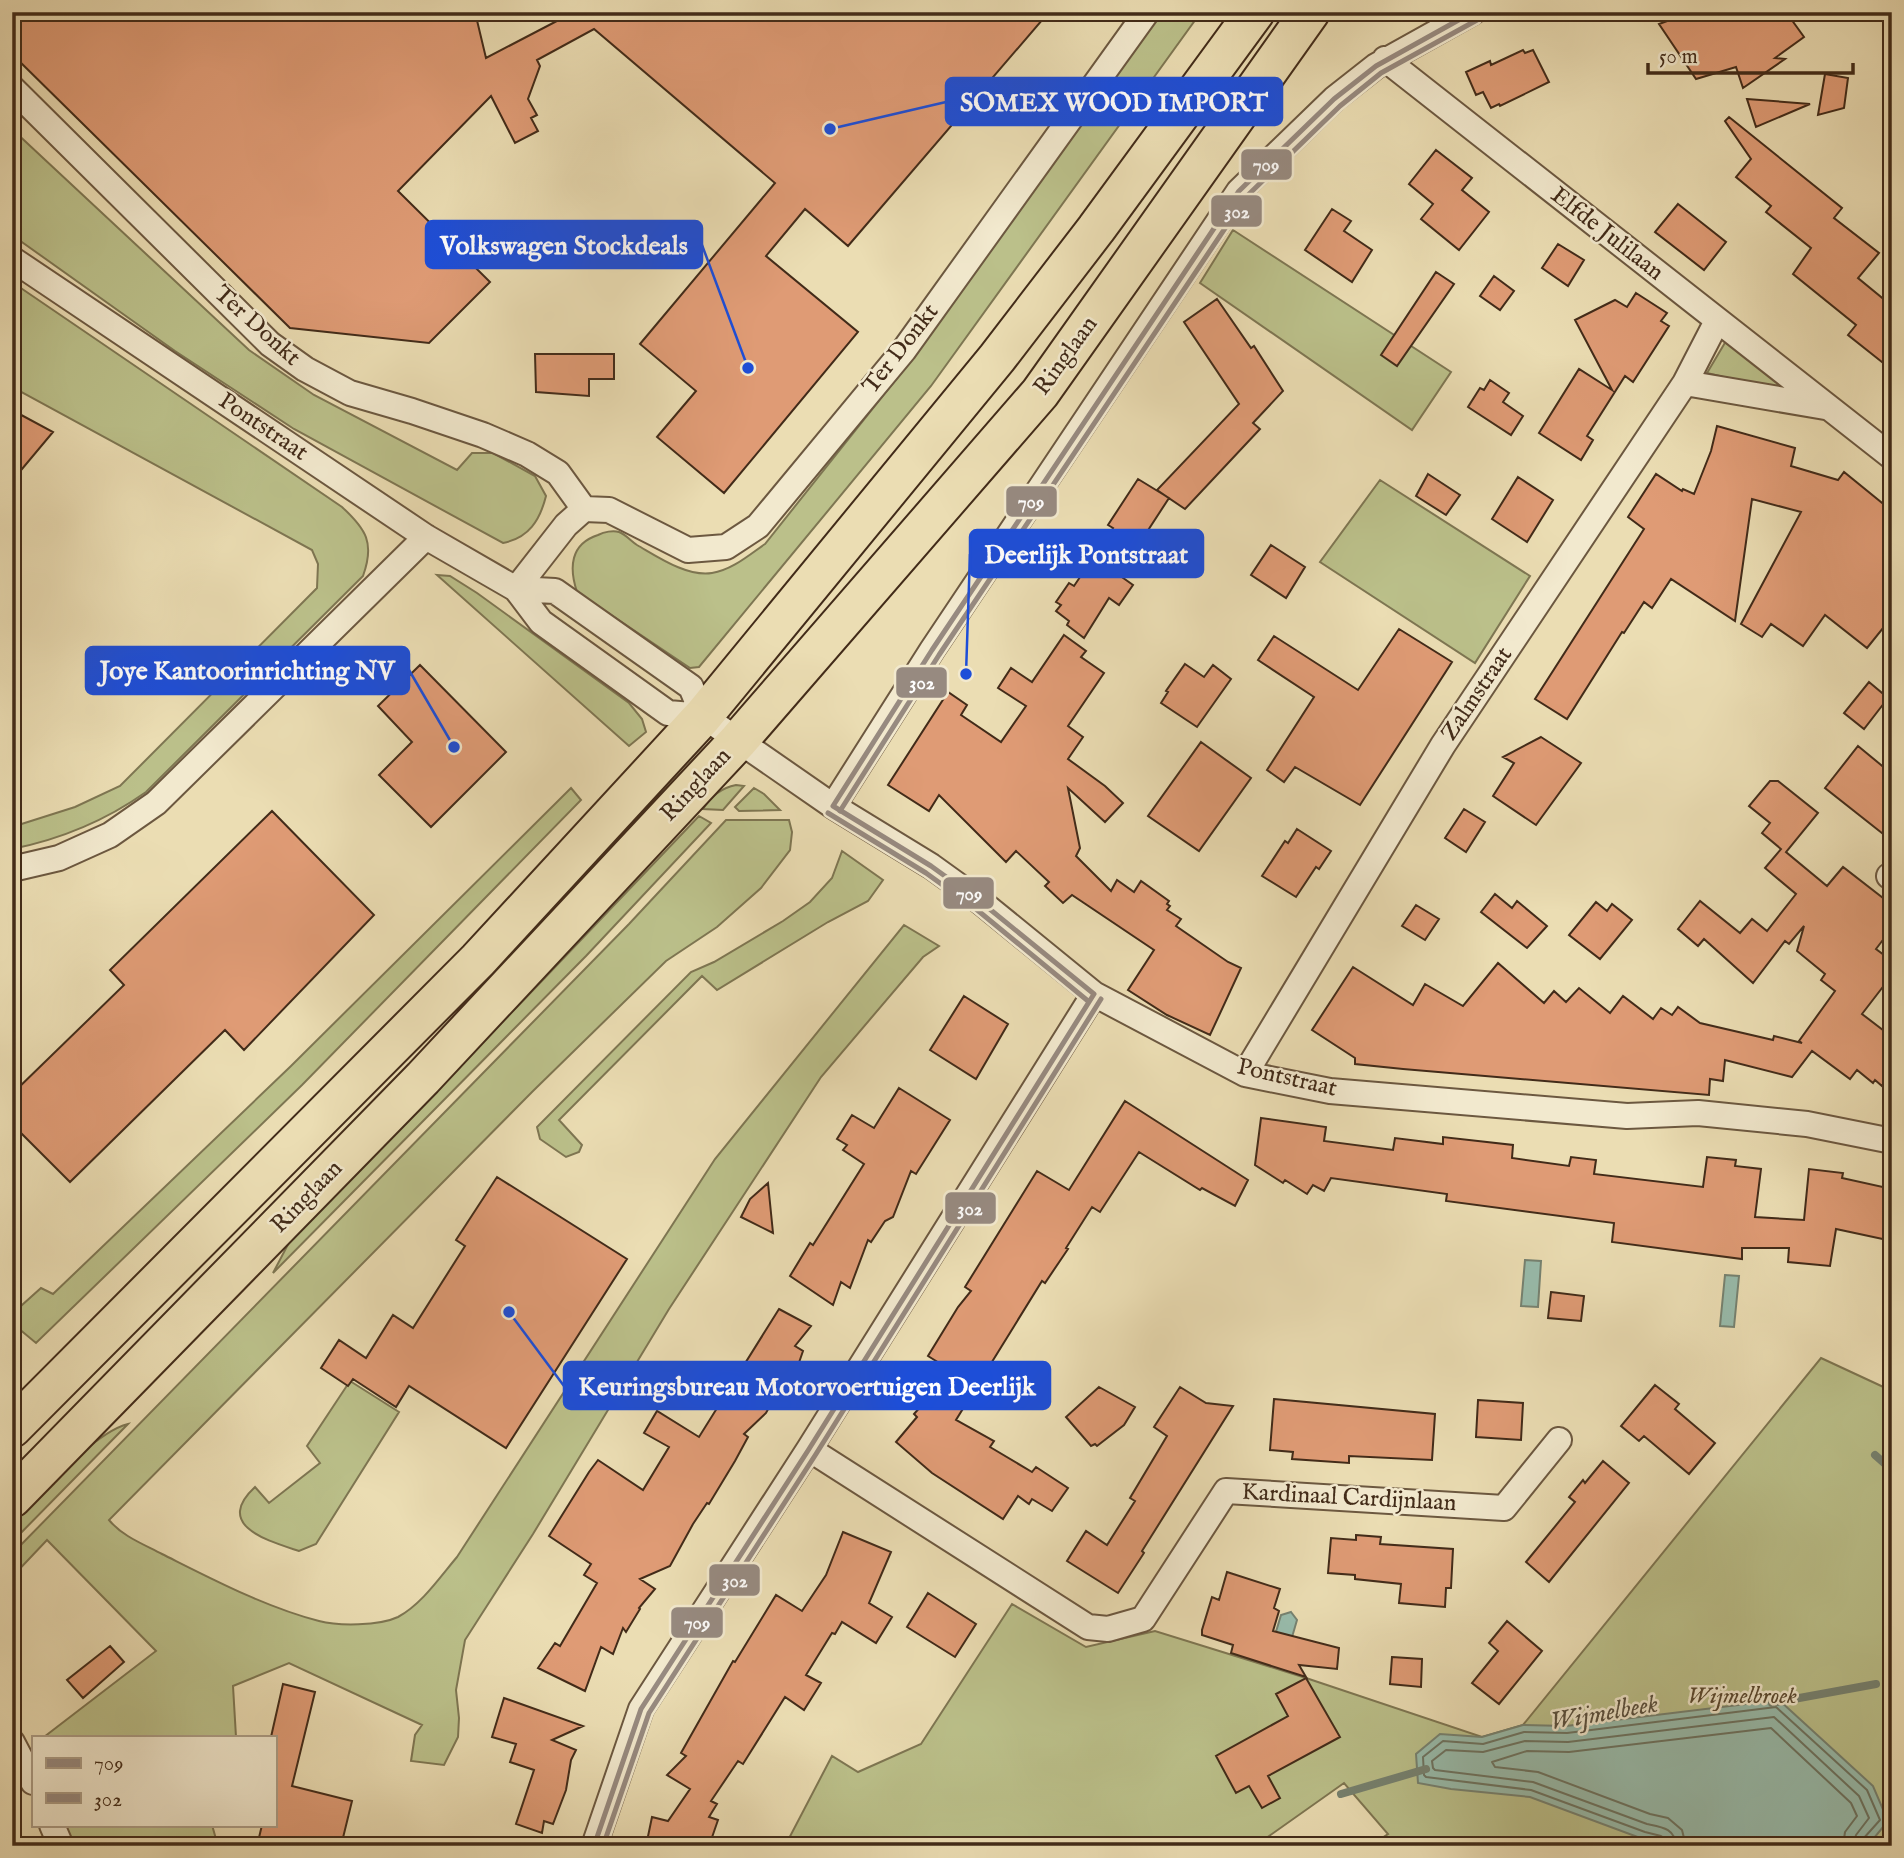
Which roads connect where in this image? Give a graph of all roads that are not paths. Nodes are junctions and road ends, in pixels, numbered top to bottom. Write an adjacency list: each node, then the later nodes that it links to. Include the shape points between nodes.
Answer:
1 (1147, 12): 12 (street, Ter Donkt, via 904,350 758,526 726,547 688,550 609,510)
2 (1255, 12): 15 (main road, Ringlaan, via 997,358)
3 (1310, 12): 16 (main road, Ringlaan, via 1040,393)
4 (1473, 12): 5 (street)
5 (1385, 59): 8 (street, Elfde Julilaan); 17 (street, via 1334,99 1239,191)
6 (12, 88): 12 (street, Ter Donkt, via 270,344 350,393 527,454 558,472)
7 (12, 259): 13 (street, Pontstraat)
8 (1717, 321): 9 (street, Zalmstraat); 10 (street, Elfde Julilaan)
9 (1685, 383): 10 (street, Elfde Julilaan); 20 (street, Zalmstraat, via 1443,745)
10 (1829, 408): 11 (street, Elfde Julilaan)
11 (1892, 457)
12 (584, 509): 14 (street)
13 (426, 537): 14 (street, Pontstraat); 18 (street, via 156,803 110,835 59,858)
14 (516, 589): 15 (street, Pontstraat, via 541,622 668,713); 15 (street, Pontstraat, via 555,591 691,687)
15 (702, 716): 16 (street, Pontstraat); 22 (main road, Ringlaan, via 478,960)
16 (738, 741): 17 (street, Pontstraat); 25 (main road, Ringlaan, via 423,1078)
17 (833, 806): 19 (street, Pontstraat, via 951,880)
18 (12, 869)
19 (1094, 993): 20 (street, Pontstraat); 24 (street)
20 (1245, 1074): 21 (street, Pontstraat, via 1330,1091 1626,1116 1698,1112 1807,1124)
21 (1892, 1141)
22 (12, 1428)
23 (1559, 1440): 24 (street, Kardinaal Cardijnlaan, via 1504,1508 1226,1491 1143,1619 1108,1629 1088,1627)
24 (809, 1450): 30 (street, via 641,1709)
25 (12, 1498)
26 (12, 1742): 27 (street)
27 (32, 1780)
28 (52, 1826): 29 (street)
29 (61, 1846)
30 (594, 1846)

